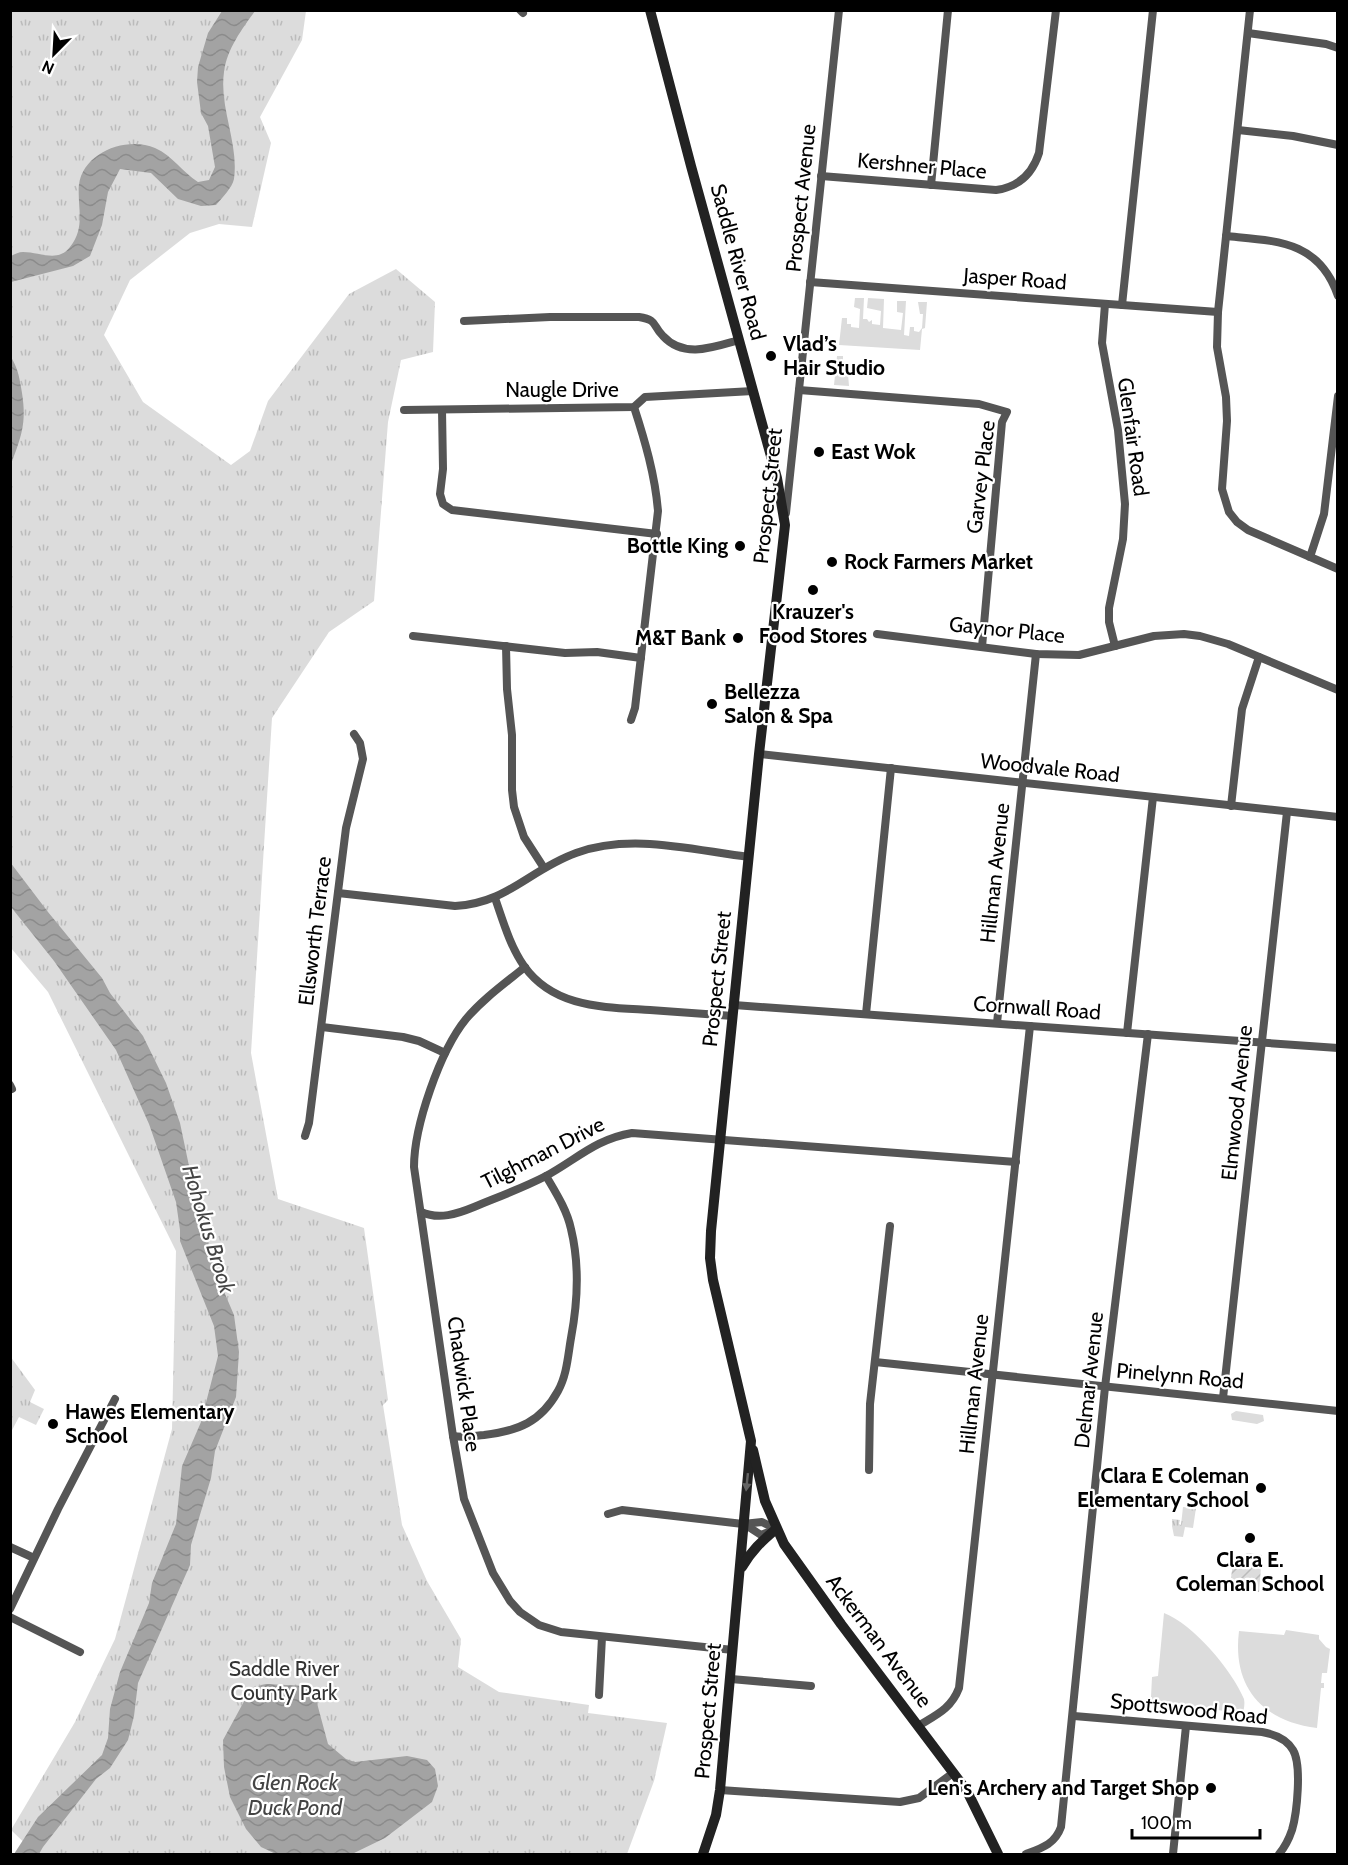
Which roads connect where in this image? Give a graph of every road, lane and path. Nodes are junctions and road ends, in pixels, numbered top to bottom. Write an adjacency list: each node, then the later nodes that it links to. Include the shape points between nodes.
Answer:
1 (650, 10): 20 (main road, Saddle River Road)
2 (839, 10): 11 (street, Prospect Avenue)
3 (948, 10): 12 (street)
4 (1056, 10): 12 (street, Kershner Place, via 1039,153 1029,173 1014,186 996,190)
5 (1153, 10): 17 (street)
6 (1251, 10): 7 (street)
7 (1248, 33): 8 (street); 9 (street)
8 (1338, 48)
9 (1238, 130): 10 (street); 13 (street)
10 (1338, 145)
11 (821, 176): 12 (street, Kershner Place); 14 (street, Prospect Avenue)
12 (932, 185)
13 (1226, 236): 15 (street, via 1298,247 1319,262); 18 (street)
14 (810, 282): 16 (street, Jasper Road); 21 (street, Prospect Avenue)
15 (1338, 296)
16 (1105, 304): 17 (street, Jasper Road); 33 (street, Glenfair Road, via 1102,343 1118,430 1125,504 1123,539 1109,608)
17 (1122, 305): 18 (street, Jasper Road)
18 (1218, 312): 29 (street, via 1217,347 1227,421 1224,500 1229,512 1248,531)
19 (464, 321): 20 (street, via 639,317 655,322 662,336 681,348 704,350)
20 (739, 340): 22 (main road, Saddle River Road)
21 (799, 390): 27 (street, Prospect Street); 35 (street, Garvey Place, via 979,404 1007,412 1002,422)
22 (753, 391): 24 (street, Naugle Drive, via 645,397); 27 (main road, Saddle River Road, via 777,478)
23 (1338, 396): 29 (street, via 1324,514)
24 (634, 407): 26 (street, Naugle Drive); 28 (street, via 656,493)
25 (404, 410): 26 (street, Naugle Drive)
26 (442, 410): 28 (street, via 440,494 447,508)
27 (785, 525): 42 (main road, Prospect Street)
28 (657, 534): 38 (street)
29 (1310, 557): 30 (street)
30 (1338, 569)
31 (877, 634): 35 (street, Gaynor Place)
32 (414, 636): 34 (street)
33 (1115, 645): 36 (street, Gaynor Place, via 1079,655); 37 (street, Gaynor Place, via 1184,634 1218,640)
34 (506, 646): 38 (street); 50 (street, via 514,807 524,837)
35 (982, 647): 36 (street, Gaynor Place)
36 (1036, 654): 44 (street, Hillman Avenue)
37 (1259, 657): 39 (street, Gaynor Place); 46 (street, via 1242,709)
38 (641, 658): 40 (street)
39 (1338, 690)
40 (631, 720)
41 (354, 734): 51 (street, Ellsworth Terrace, via 363,759 346,828)
42 (759, 754): 43 (street, Woodvale Road); 49 (main road, Prospect Street)
43 (891, 768): 44 (street, Woodvale Road); 55 (street)
44 (1022, 783): 45 (street, Woodvale Road); 56 (street, Hillman Avenue)
45 (1153, 797): 46 (street, Woodvale Road); 59 (street)
46 (1231, 806): 47 (street, Woodvale Road)
47 (1287, 812): 48 (street, Woodvale Road); 61 (street, Elmwood Avenue)
48 (1338, 817)
49 (749, 857): 50 (street, via 630,843 577,853); 54 (main road, Prospect Street)
50 (544, 868): 52 (street)
51 (338, 893): 52 (street, via 455,906); 58 (street, Ellsworth Terrace)
52 (495, 898): 53 (street, Cornwall Road, via 509,939)
53 (525, 967): 54 (street, Cornwall Road, via 551,991 579,1004); 63 (street, Chadwick Place, via 476,1008)
54 (733, 1010): 55 (street, Cornwall Road); 65 (main road, Prospect Street)
55 (866, 1014): 56 (street, Cornwall Road)
56 (997, 1023): 57 (street, Cornwall Road)
57 (1030, 1026): 59 (street, Cornwall Road); 66 (street, Hillman Avenue)
58 (322, 1027): 63 (street, via 404,1037); 64 (street, Ellsworth Terrace)
59 (1127, 1033): 60 (street, Cornwall Road)
60 (1149, 1034): 61 (street, Cornwall Road); 72 (street, Delmar Avenue)
61 (1262, 1042): 62 (street, Cornwall Road); 73 (street, Elmwood Avenue)
62 (1338, 1048)
63 (446, 1053): 68 (street, Chadwick Place, via 414,1154)
64 (305, 1136)
65 (720, 1140): 66 (street, Tilghman Drive); 67 (street, Tilghman Drive, via 646,1132 618,1135); 77 (main road, Prospect Street, via 710,1258)
66 (1016, 1162): 71 (street, Hillman Avenue)
67 (546, 1176): 68 (street, Tilghman Drive, via 459,1214 431,1217); 76 (street, via 566,1212 578,1274 577,1308 563,1379 546,1409 524,1427 504,1433)
68 (421, 1212): 76 (street, Chadwick Place)
69 (890, 1226): 70 (street)
70 (876, 1362): 71 (street, Pinelynn Road); 78 (street)
71 (994, 1374): 72 (street, Pinelynn Road); 94 (street, Hillman Avenue, via 959,1688 945,1710)
72 (1105, 1387): 73 (street, Pinelynn Road); 93 (street, Delmar Avenue)
73 (1223, 1398): 75 (street, Pinelynn Road)
74 (115, 1399): 83 (street)
75 (1338, 1411)
76 (453, 1436): 87 (street, Chadwick Place, via 471,1520 510,1601 528,1618 550,1629)
77 (751, 1441): 80 (main road, Prospect Street, one-way to 80); 81 (main road, Ackerman Avenue)
78 (868, 1470)
79 (609, 1514): 80 (street, via 622,1510)
80 (743, 1524): 81 (street, via 761,1535); 84 (main road, Prospect Street)
81 (776, 1529): 84 (main road, via 750,1554); 94 (main road, Ackerman Avenue)
82 (10, 1547): 83 (street)
83 (34, 1558): 85 (street)
84 (741, 1570): 88 (main road, Prospect Street)
85 (10, 1609)
86 (10, 1617): 89 (street)
87 (602, 1637): 88 (street, Chadwick Place); 92 (street)
88 (733, 1650): 90 (main road, Prospect Street)
89 (80, 1652)
90 (731, 1679): 91 (street); 97 (main road, Prospect Street)
91 (811, 1686)
92 (599, 1695)
93 (1074, 1716): 95 (street, Spottswood Road); 100 (street, Delmar Avenue, via 1061,1827 1048,1845)
94 (918, 1726): 96 (main road, Ackerman Avenue)
95 (1186, 1726): 101 (street); 102 (street, Spottswood Road, via 1273,1734 1289,1744 1298,1767 1295,1817 1288,1841)
96 (953, 1773): 97 (street, via 919,1798 900,1802); 99 (main road, Ackerman Avenue, via 967,1791)
97 (720, 1790): 98 (main road, Prospect Street)
98 (703, 1854)
99 (998, 1854)
100 (1026, 1854)
101 (1173, 1854)
102 (1279, 1854)

